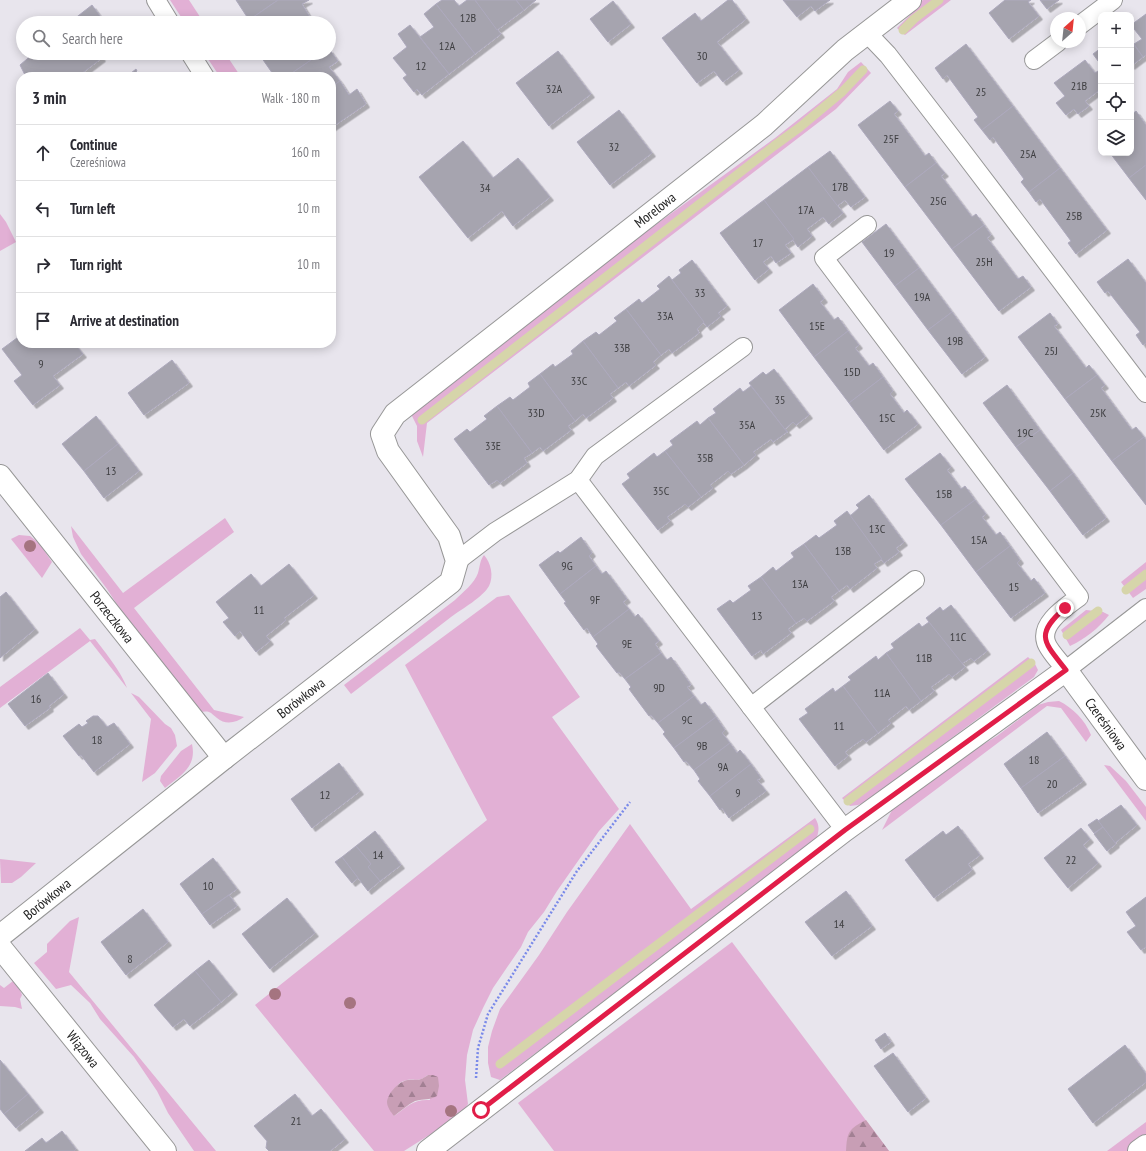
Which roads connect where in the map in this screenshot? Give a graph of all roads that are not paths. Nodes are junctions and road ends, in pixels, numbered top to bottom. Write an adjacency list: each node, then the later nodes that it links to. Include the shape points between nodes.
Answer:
1 (156, 0): 4 (lane)
2 (910, 0): 6 (street, Morelowa)
3 (1113, 0): 5 (lane)
4 (166, 16)
5 (1086, 20)
6 (867, 33): 13 (lane, via 888,55); 16 (street, Morelowa, via 764,125 395,414 382,434 388,451 449,536)
7 (1050, 48): 9 (lane)
8 (194, 60): 10 (lane)
9 (1034, 60)
10 (202, 72)
11 (867, 225): 19 (lane, via 824,258 1079,597 1052,619 1046,632 1046,642)
12 (743, 347): 15 (lane, via 595,456)
13 (1146, 393)
14 (0, 476): 21 (street, Porzeczkowa)
15 (578, 480): 16 (lane, via 495,532); 20 (lane)
16 (457, 561): 21 (street, Borówkowa, via 451,582)
17 (915, 580): 20 (lane)
18 (1146, 608): 19 (lane)
19 (1066, 670): 22 (street, Czereśniowa); 23 (street)
20 (751, 707): 23 (lane)
21 (224, 758): 24 (street, Borówkowa)
22 (1146, 779)
23 (845, 830): 28 (street)
24 (0, 936)
25 (0, 947): 27 (street, Wiązowa)
26 (1146, 1146): 29 (street)
27 (165, 1151)
28 (428, 1151)
29 (1139, 1151)

